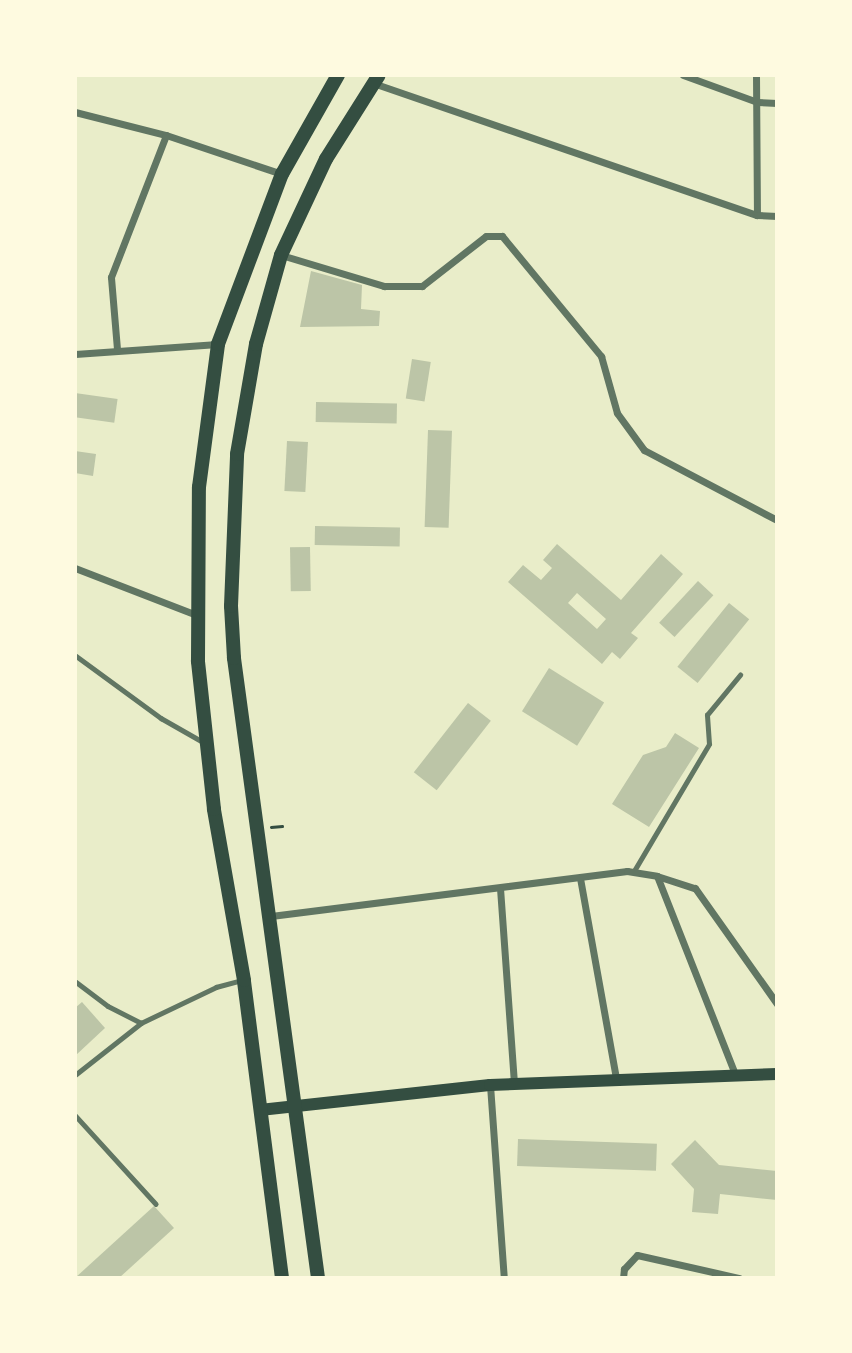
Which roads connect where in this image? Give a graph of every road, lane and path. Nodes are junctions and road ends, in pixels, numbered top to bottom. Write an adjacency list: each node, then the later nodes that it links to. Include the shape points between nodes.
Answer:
1 (338, 75): 9 (main road)
2 (683, 75): 5 (street)
3 (756, 75): 5 (street)
4 (376, 79): 10 (street); 12 (main road, via 326,159)
5 (757, 102): 6 (street); 10 (street)
6 (777, 103)
7 (75, 112): 8 (street)
8 (166, 135): 9 (street); 14 (street, via 111,277)
9 (282, 174): 13 (main road)
10 (757, 215): 11 (street)
11 (777, 216)
12 (281, 255): 16 (street, via 384,286 422,286 486,236 502,236 601,356 617,413 643,450); 26 (main road, via 256,344 242,418 231,606 234,657)
13 (218, 344): 14 (street); 18 (main road, via 199,486)
14 (117, 349): 15 (street)
15 (75, 354)
16 (777, 520)
17 (75, 568): 18 (street)
18 (197, 615): 21 (main road)
19 (75, 655): 21 (lane, via 161,718)
20 (740, 675): 22 (lane, via 707,715 709,744)
21 (207, 744): 27 (main road)
22 (634, 872): 23 (street); 24 (street)
23 (657, 876): 29 (street, via 695,888); 31 (street)
24 (580, 877): 25 (street); 34 (street)
25 (500, 888): 26 (street); 35 (street)
26 (271, 916): 37 (main road)
27 (244, 980): 30 (lane, via 216,987); 38 (main road)
28 (75, 981): 30 (lane)
29 (777, 1004)
30 (141, 1023): 33 (lane)
31 (735, 1074): 32 (main road); 34 (main road)
32 (777, 1074)
33 (75, 1075)
34 (616, 1079): 35 (main road)
35 (514, 1084): 36 (main road)
36 (490, 1085): 37 (main road); 43 (street)
37 (295, 1106): 38 (main road); 42 (main road)
38 (260, 1110): 41 (main road)
39 (75, 1115): 40 (lane)
40 (156, 1204)
41 (282, 1278)
42 (318, 1278)
43 (504, 1278)
44 (623, 1278): 45 (street, via 624,1269 637,1255)
45 (739, 1278)

